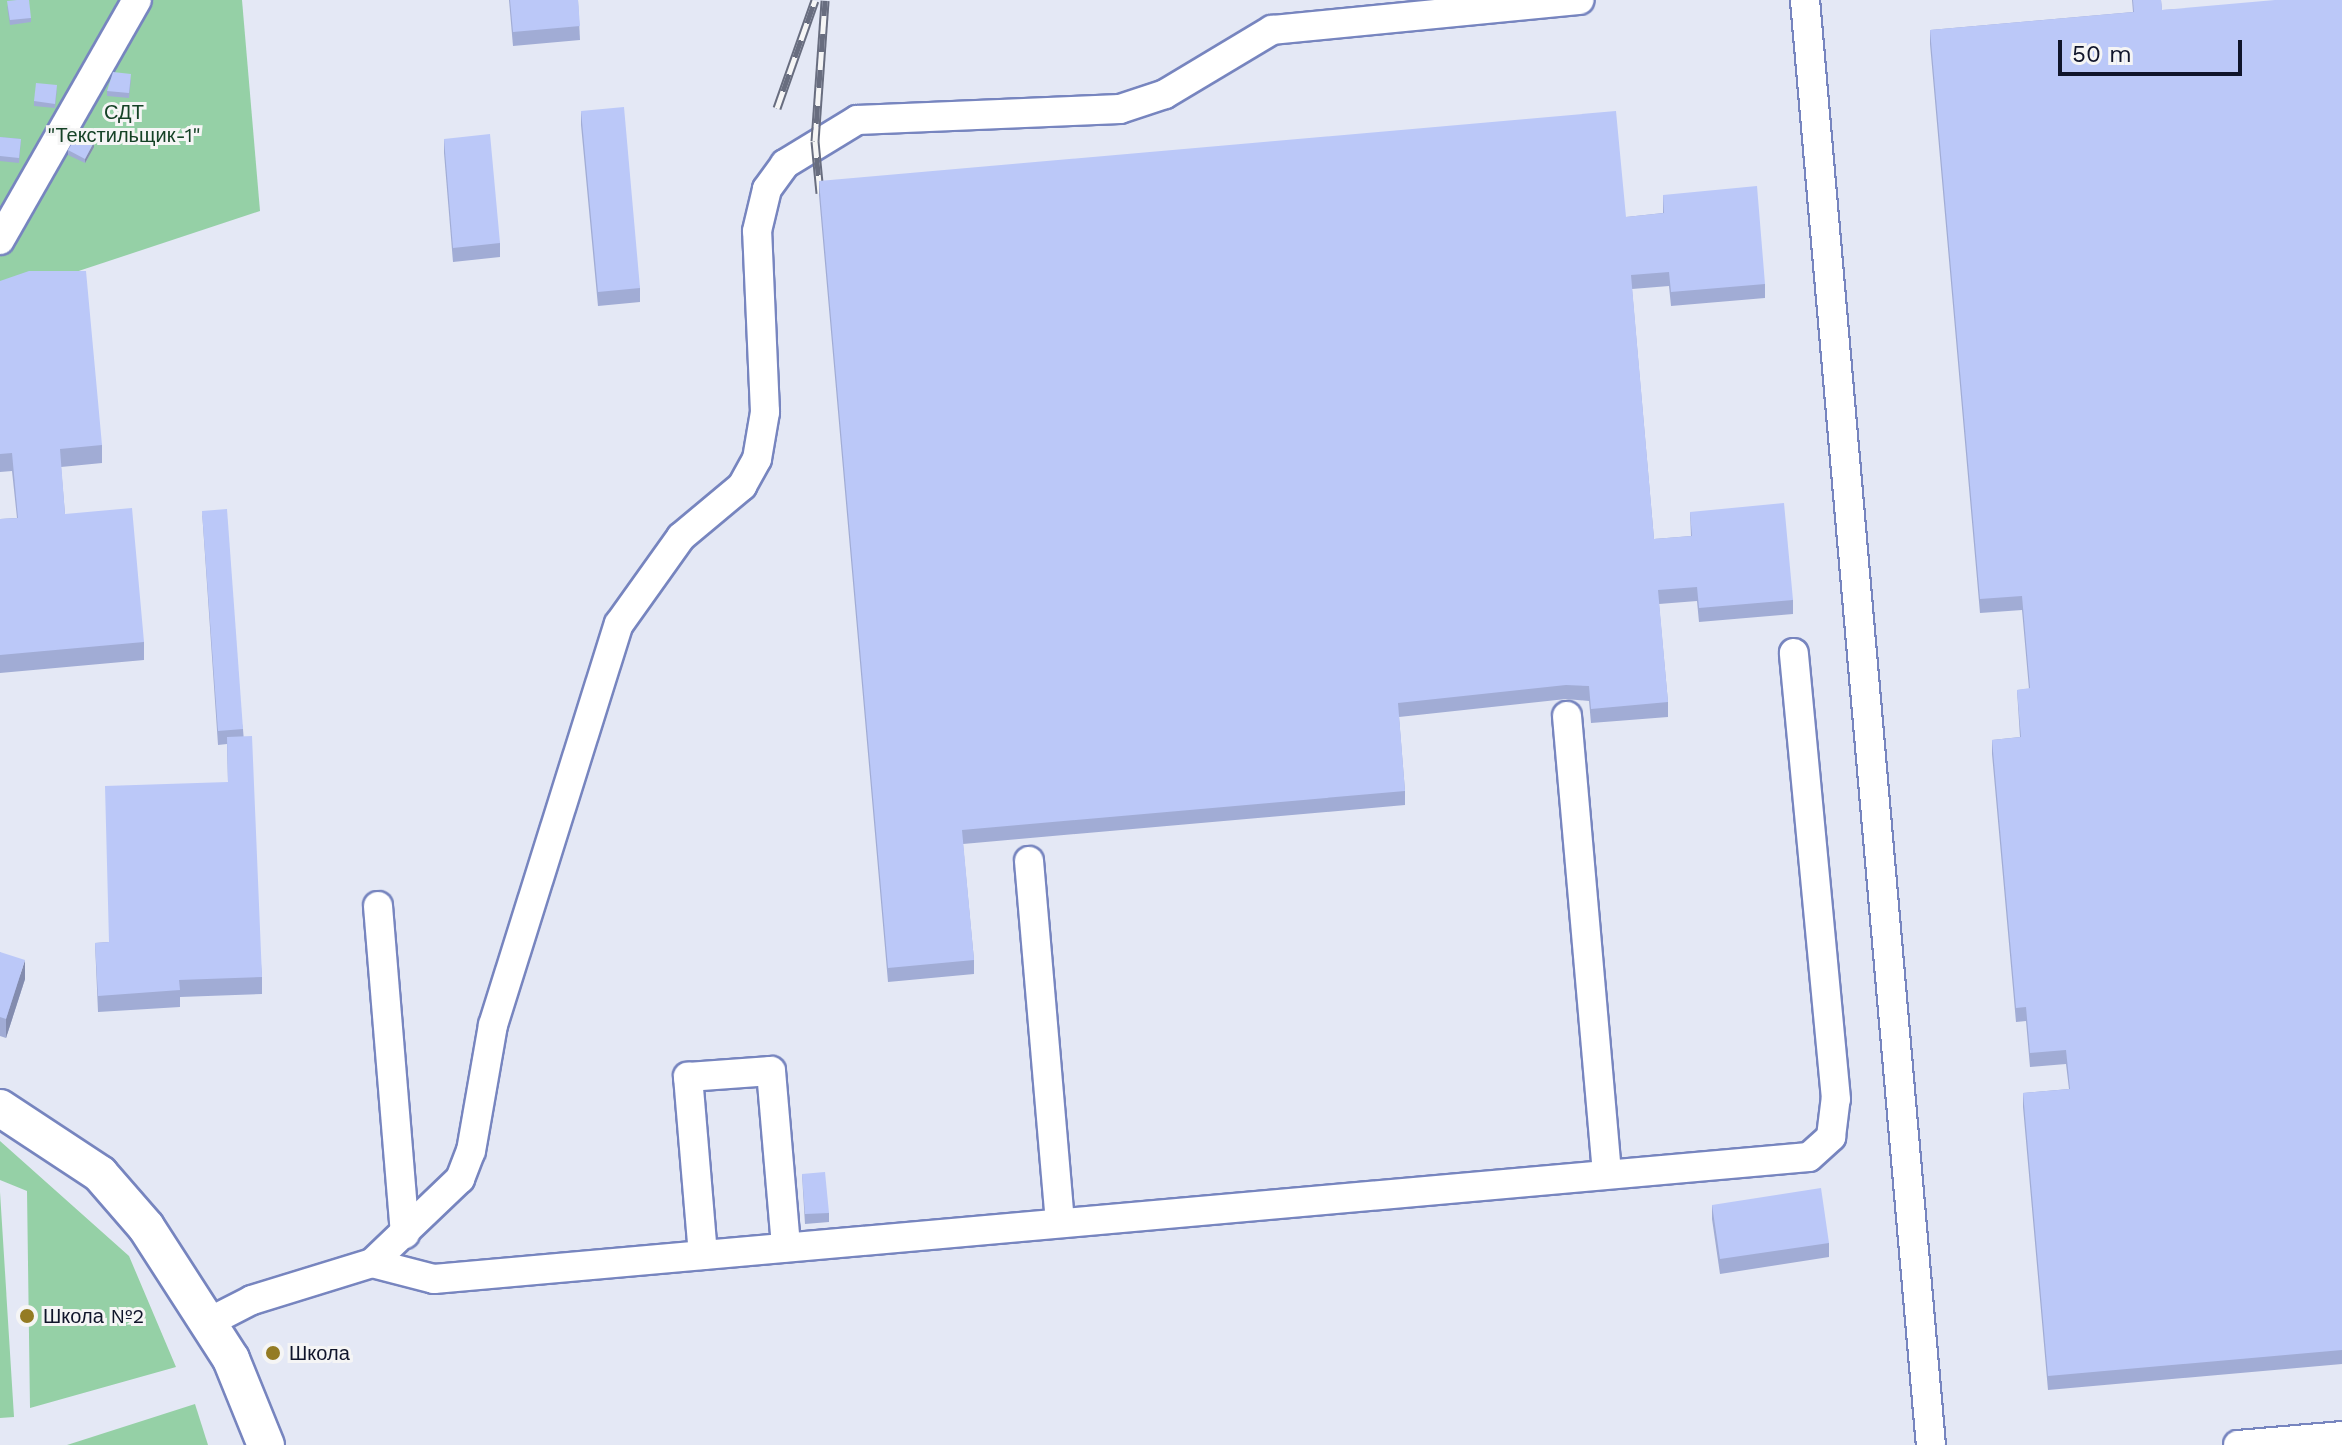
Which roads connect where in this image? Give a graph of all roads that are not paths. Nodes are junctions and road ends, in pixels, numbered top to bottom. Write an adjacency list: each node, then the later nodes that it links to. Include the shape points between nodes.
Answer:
1 (137, 0): 4 (lane)
2 (1580, 0): 12 (lane, via 1272,30 1165,94 1120,109 857,120 785,164 767,189 757,231 765,412 757,459 742,486 681,537 619,624 493,1025 471,1151 452,1188)
3 (1805, 0): 19 (lane)
4 (0, 240)
5 (1794, 653): 10 (lane, via 1836,1099 1831,1137 1809,1157)
6 (1567, 716): 10 (lane)
7 (1029, 861): 11 (lane)
8 (378, 906): 12 (lane)
9 (0, 1108): 16 (main road, via 100,1174)
10 (1607, 1173): 11 (lane)
11 (1060, 1220): 13 (lane)
12 (405, 1234): 15 (lane)
13 (786, 1247): 14 (lane); 14 (lane, via 771,1071 688,1077)
14 (703, 1255): 15 (lane, via 434,1279)
15 (372, 1263): 16 (lane, via 252,1300)
16 (209, 1322): 18 (main road)
17 (2342, 1436): 20 (lane)
18 (266, 1445)
19 (1931, 1445)
20 (2238, 1445)

